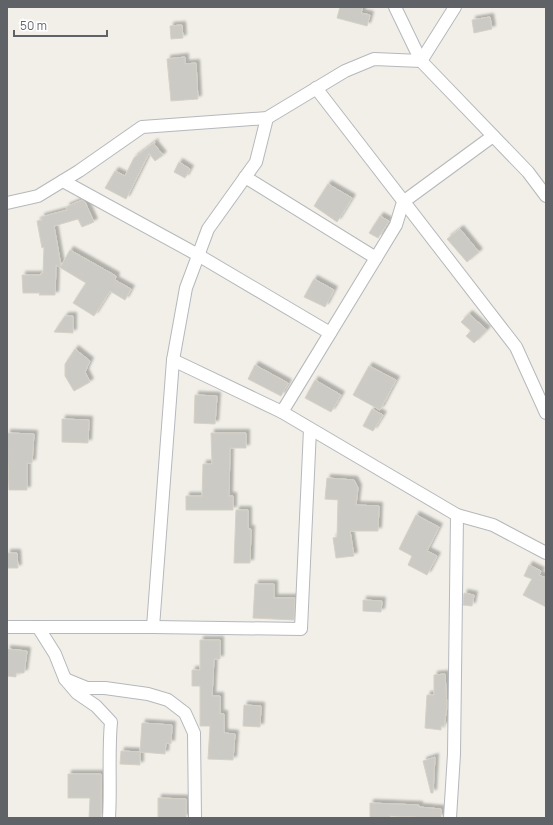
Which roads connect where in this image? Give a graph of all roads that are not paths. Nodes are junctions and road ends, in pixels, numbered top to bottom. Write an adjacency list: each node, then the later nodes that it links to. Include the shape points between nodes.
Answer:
1 (395, 7): 3 (street)
2 (455, 7): 3 (street)
3 (421, 61): 4 (street, via 374,59 345,71); 6 (street)
4 (316, 88): 5 (street); 10 (street)
5 (267, 118): 7 (street, via 256,162); 8 (street, via 142,127)
6 (493, 136): 9 (street, via 528,172); 10 (street)
7 (245, 177): 12 (street, via 208,229); 13 (street)
8 (63, 181): 11 (street, via 38,196); 12 (street)
9 (546, 196)
10 (403, 202): 13 (street, via 396,226); 17 (street, via 516,347)
11 (7, 203)
12 (198, 255): 14 (street); 15 (street, via 186,288)
13 (376, 258): 14 (street)
14 (330, 333): 16 (street)
15 (173, 360): 16 (street); 23 (street)
16 (282, 412): 18 (street)
17 (546, 413)
18 (310, 429): 19 (street); 23 (street, via 301,629)
19 (458, 515): 20 (street, via 493,525); 27 (street, via 454,754)
20 (546, 553)
21 (7, 627): 22 (street)
22 (38, 627): 23 (street); 24 (street, via 55,654)
23 (153, 627)
24 (65, 678): 25 (street, via 77,693 96,706 111,722 108,748); 26 (street, via 87,688 148,694 168,700 185,713 194,733)
25 (109, 818)
26 (195, 818)
27 (450, 818)

